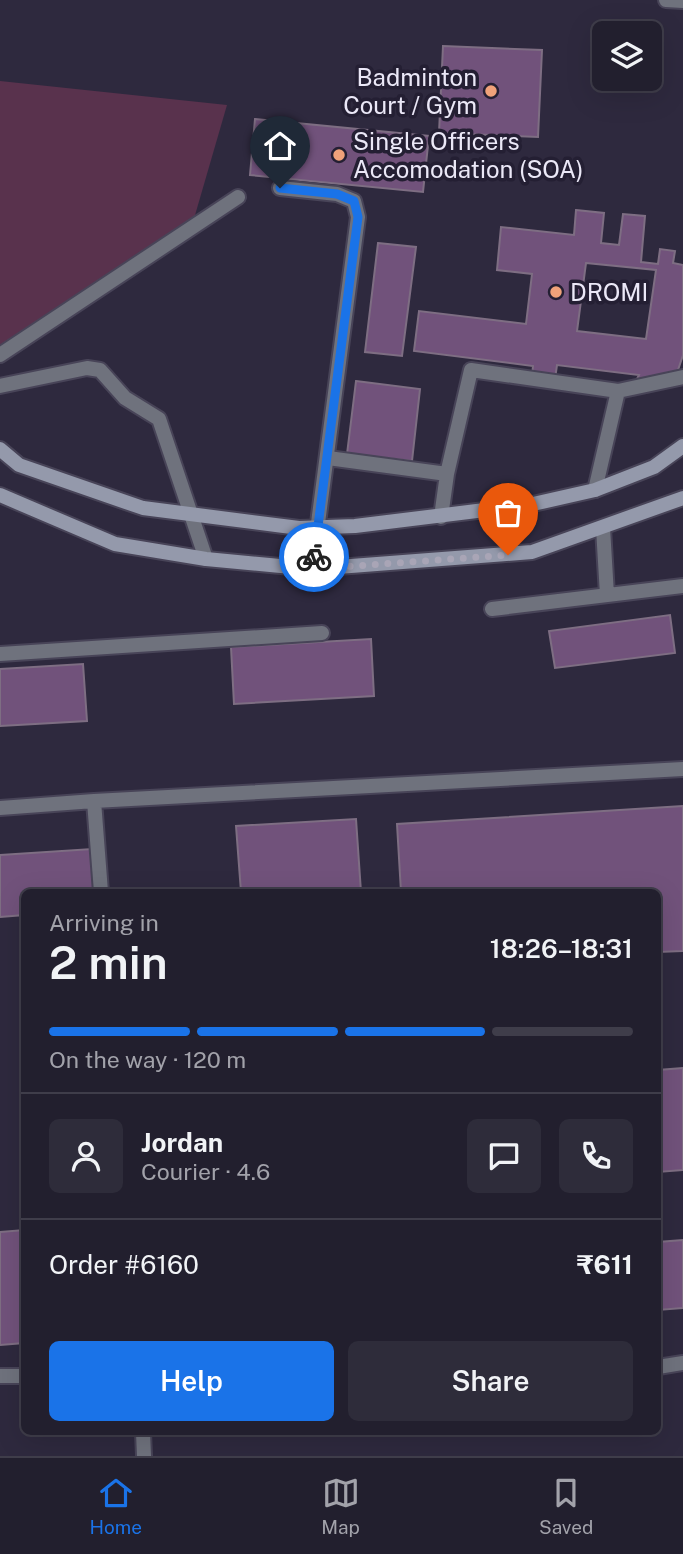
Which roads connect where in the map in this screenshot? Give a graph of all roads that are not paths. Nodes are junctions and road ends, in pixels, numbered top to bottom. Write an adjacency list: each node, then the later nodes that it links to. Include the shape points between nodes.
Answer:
1 (666, 0): 2 (lane)
2 (683, 1)
3 (280, 188): 11 (lane, via 337,194 354,201 358,217)
4 (238, 197): 5 (lane)
5 (0, 355)
6 (683, 377): 8 (lane)
7 (0, 386): 16 (lane, via 87,368 100,370 125,398 159,418)
8 (618, 391): 12 (lane, via 471,370); 13 (lane)
9 (683, 446): 13 (street, via 654,467)
10 (0, 449): 16 (street, via 19,465 74,486 143,508)
11 (327, 458): 12 (lane); 18 (lane)
12 (447, 474): 17 (lane)
13 (595, 489): 17 (street, via 533,505)
14 (0, 495): 20 (street, via 115,544)
15 (683, 498): 19 (street)
16 (190, 511): 18 (street); 20 (lane)
17 (441, 517): 18 (street)
18 (319, 527): 21 (lane)
19 (603, 528): 21 (street, via 532,552); 23 (lane)
20 (206, 559): 21 (street)
21 (312, 569)
22 (683, 586): 23 (lane)
23 (607, 595): 24 (lane)
24 (492, 609)
25 (322, 633): 26 (lane)
26 (0, 654)
27 (683, 769): 28 (lane)
28 (94, 802): 29 (lane); 30 (lane)
29 (0, 808)
30 (101, 889)
31 (683, 1363): 32 (lane)
32 (661, 1367)
33 (0, 1376): 34 (lane)
34 (21, 1376)
35 (143, 1435): 36 (lane)
36 (144, 1456)

